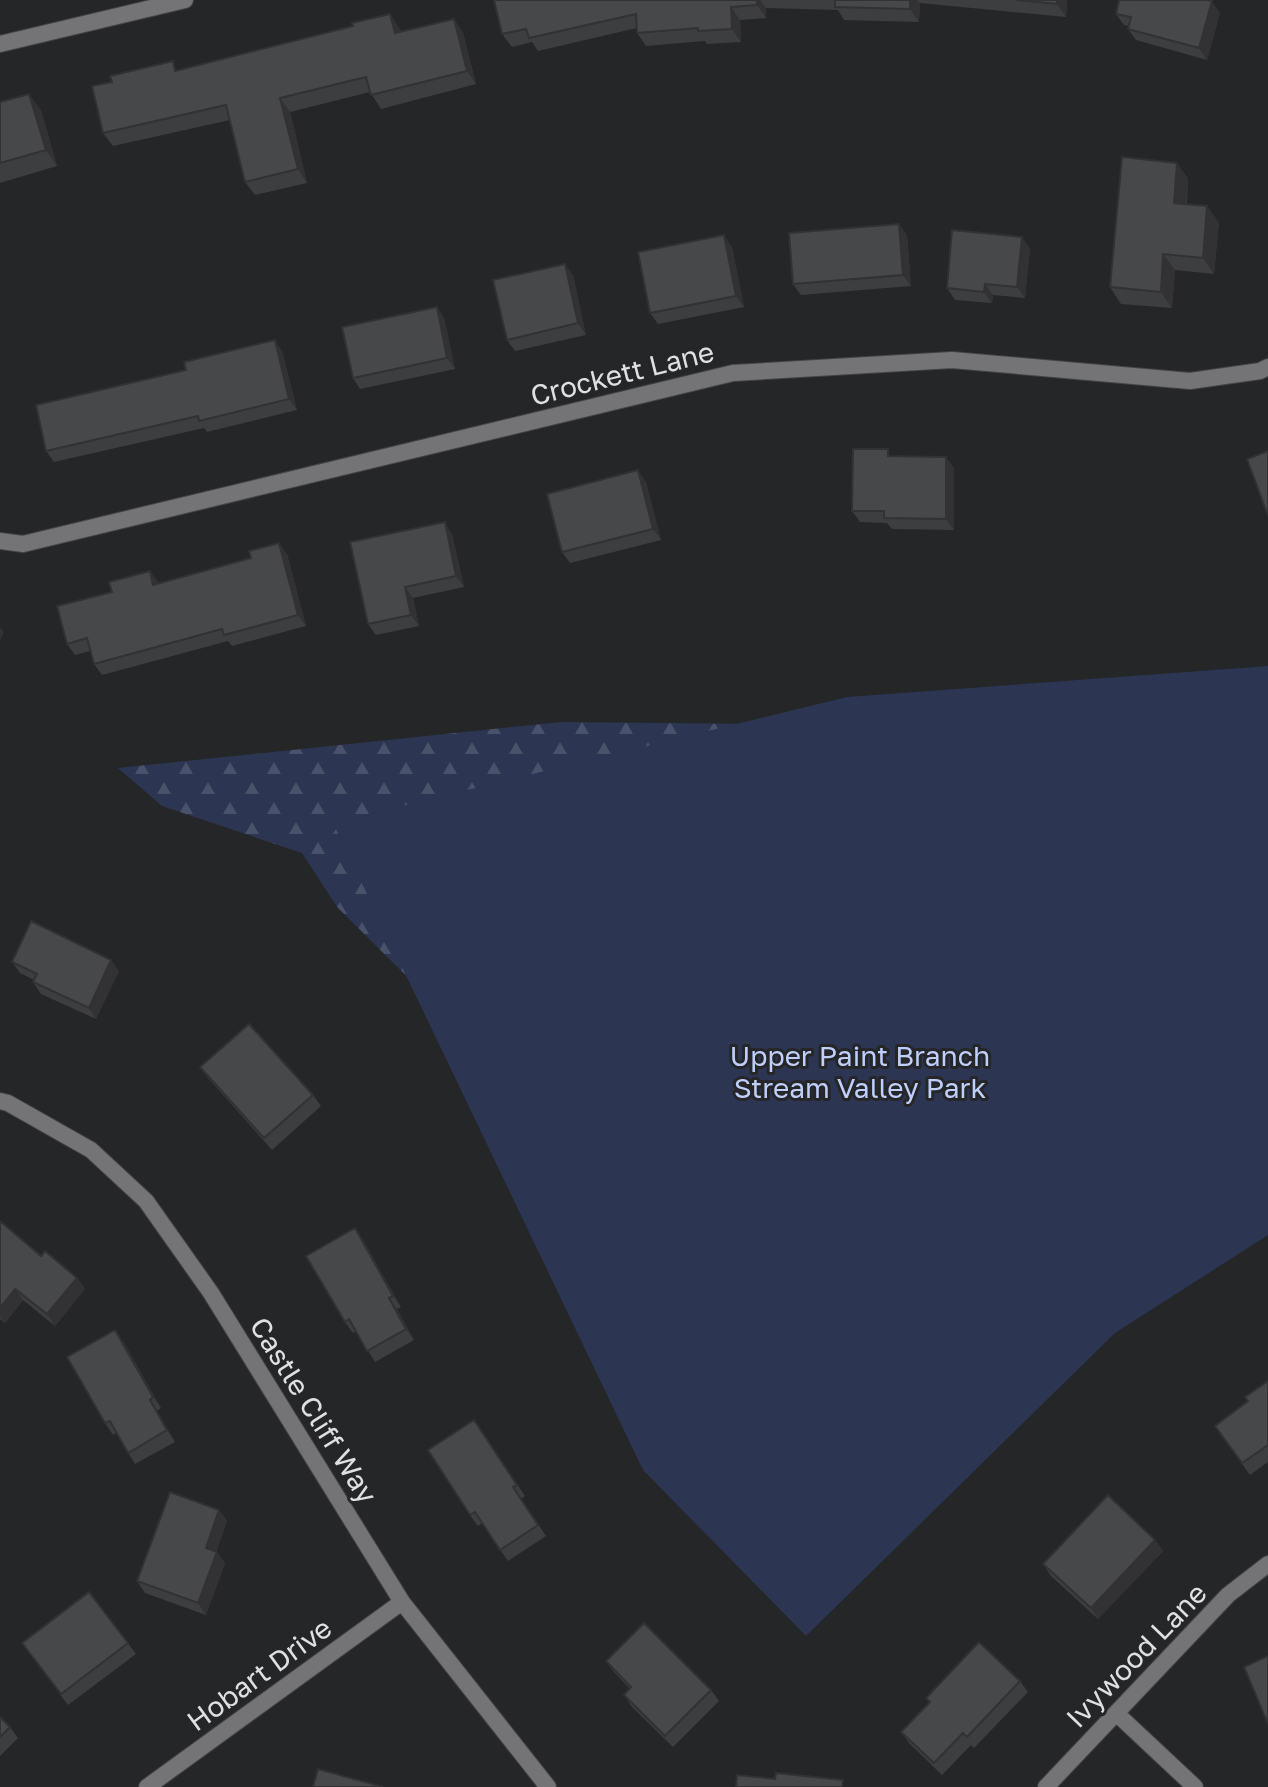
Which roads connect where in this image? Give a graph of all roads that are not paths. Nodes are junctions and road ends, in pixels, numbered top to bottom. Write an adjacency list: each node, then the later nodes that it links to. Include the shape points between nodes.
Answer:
1 (185, 0): 2 (street)
2 (0, 44)
3 (1268, 367): 4 (street, Crockett Lane, via 1190,381 952,360 733,373 23,544)
4 (0, 541)
5 (0, 1101): 7 (street, Castle Cliff Way, via 91,1150 146,1201 211,1293)
6 (1268, 1564): 8 (street, Ivywood Lane, via 1228,1595)
7 (402, 1602): 9 (street, Hobart Drive); 10 (street, Castle Cliff Way)
8 (1116, 1713): 11 (street, Ivywood Lane); 12 (street)
9 (147, 1787)
10 (548, 1787)
11 (1046, 1787)
12 (1195, 1787)

